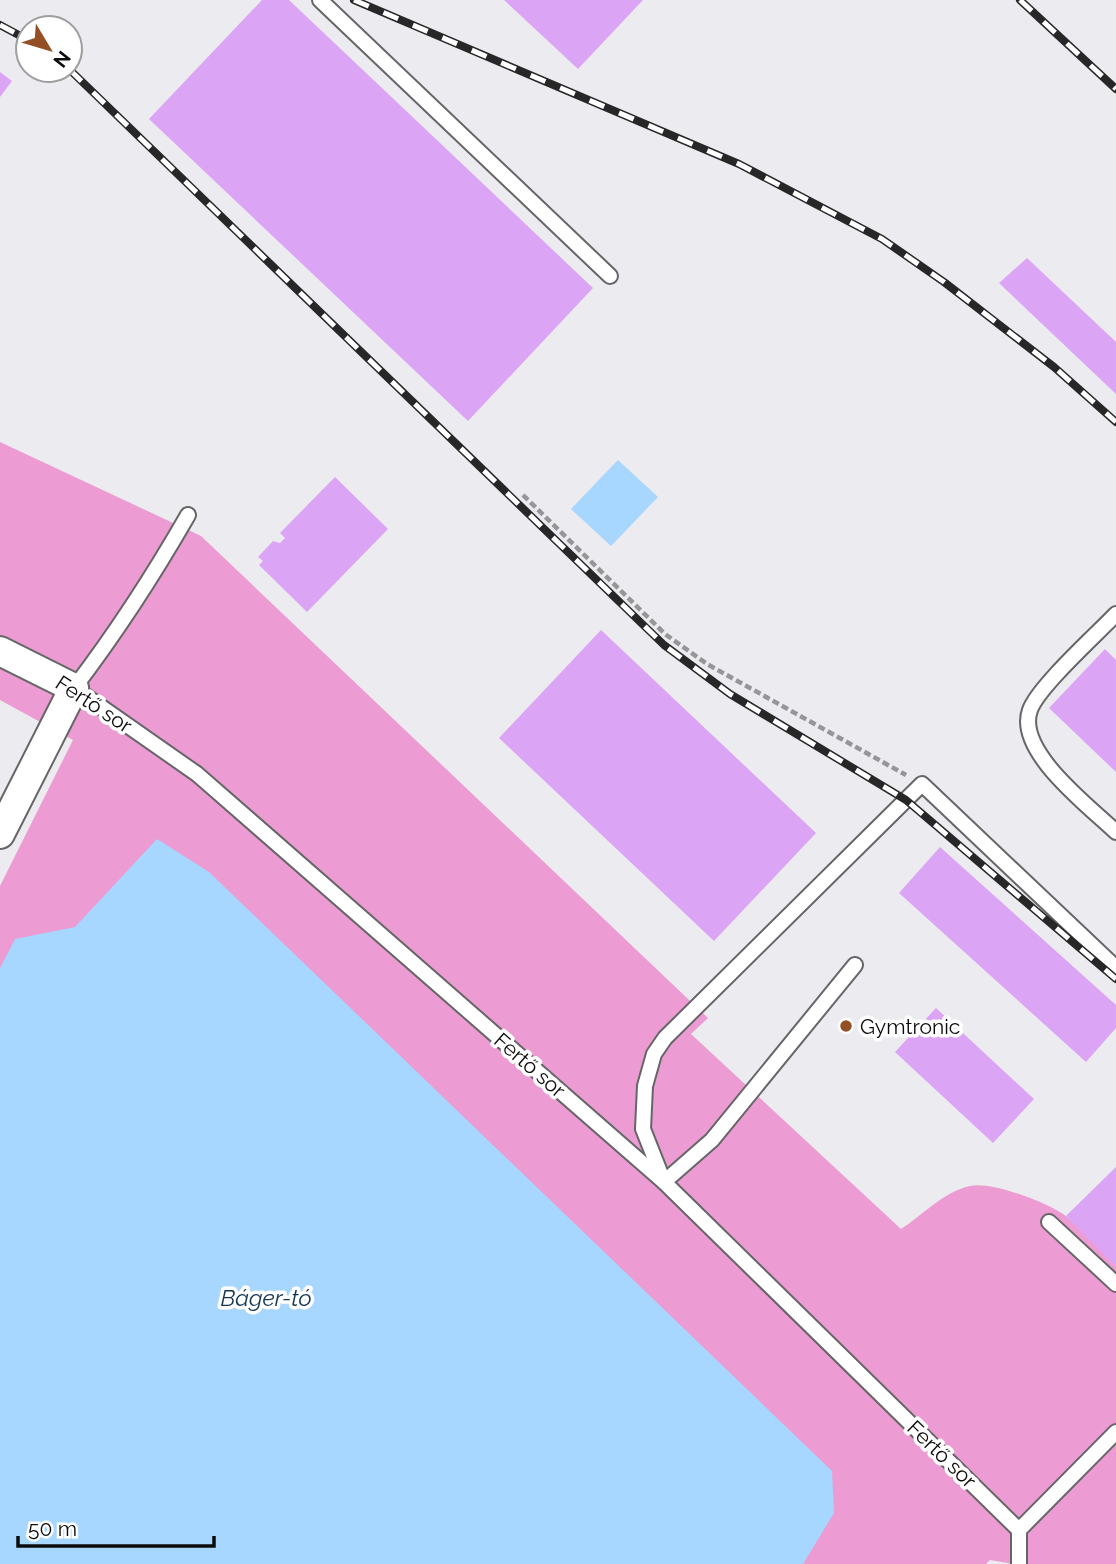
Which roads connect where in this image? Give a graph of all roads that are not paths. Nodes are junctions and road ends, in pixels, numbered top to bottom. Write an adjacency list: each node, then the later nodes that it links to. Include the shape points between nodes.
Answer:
1 (320, 0): 2 (lane)
2 (610, 276)
3 (188, 515): 6 (lane, via 145,589)
4 (1116, 614): 7 (lane, via 1044,690 1030,711 1030,734 1045,764)
5 (0, 651): 6 (street, Fertő sor)
6 (74, 688): 8 (street); 11 (lane, Fertő sor, via 197,774)
7 (1116, 832)
8 (0, 834)
9 (855, 965): 11 (lane, via 712,1140)
10 (1116, 968): 11 (lane, via 922,783 654,1054 645,1086 643,1129)
11 (664, 1182): 15 (lane, Fertő sor)
12 (1049, 1222): 13 (lane)
13 (1116, 1284)
14 (1116, 1432): 15 (lane)
15 (1019, 1530): 16 (lane)
16 (1018, 1564)

